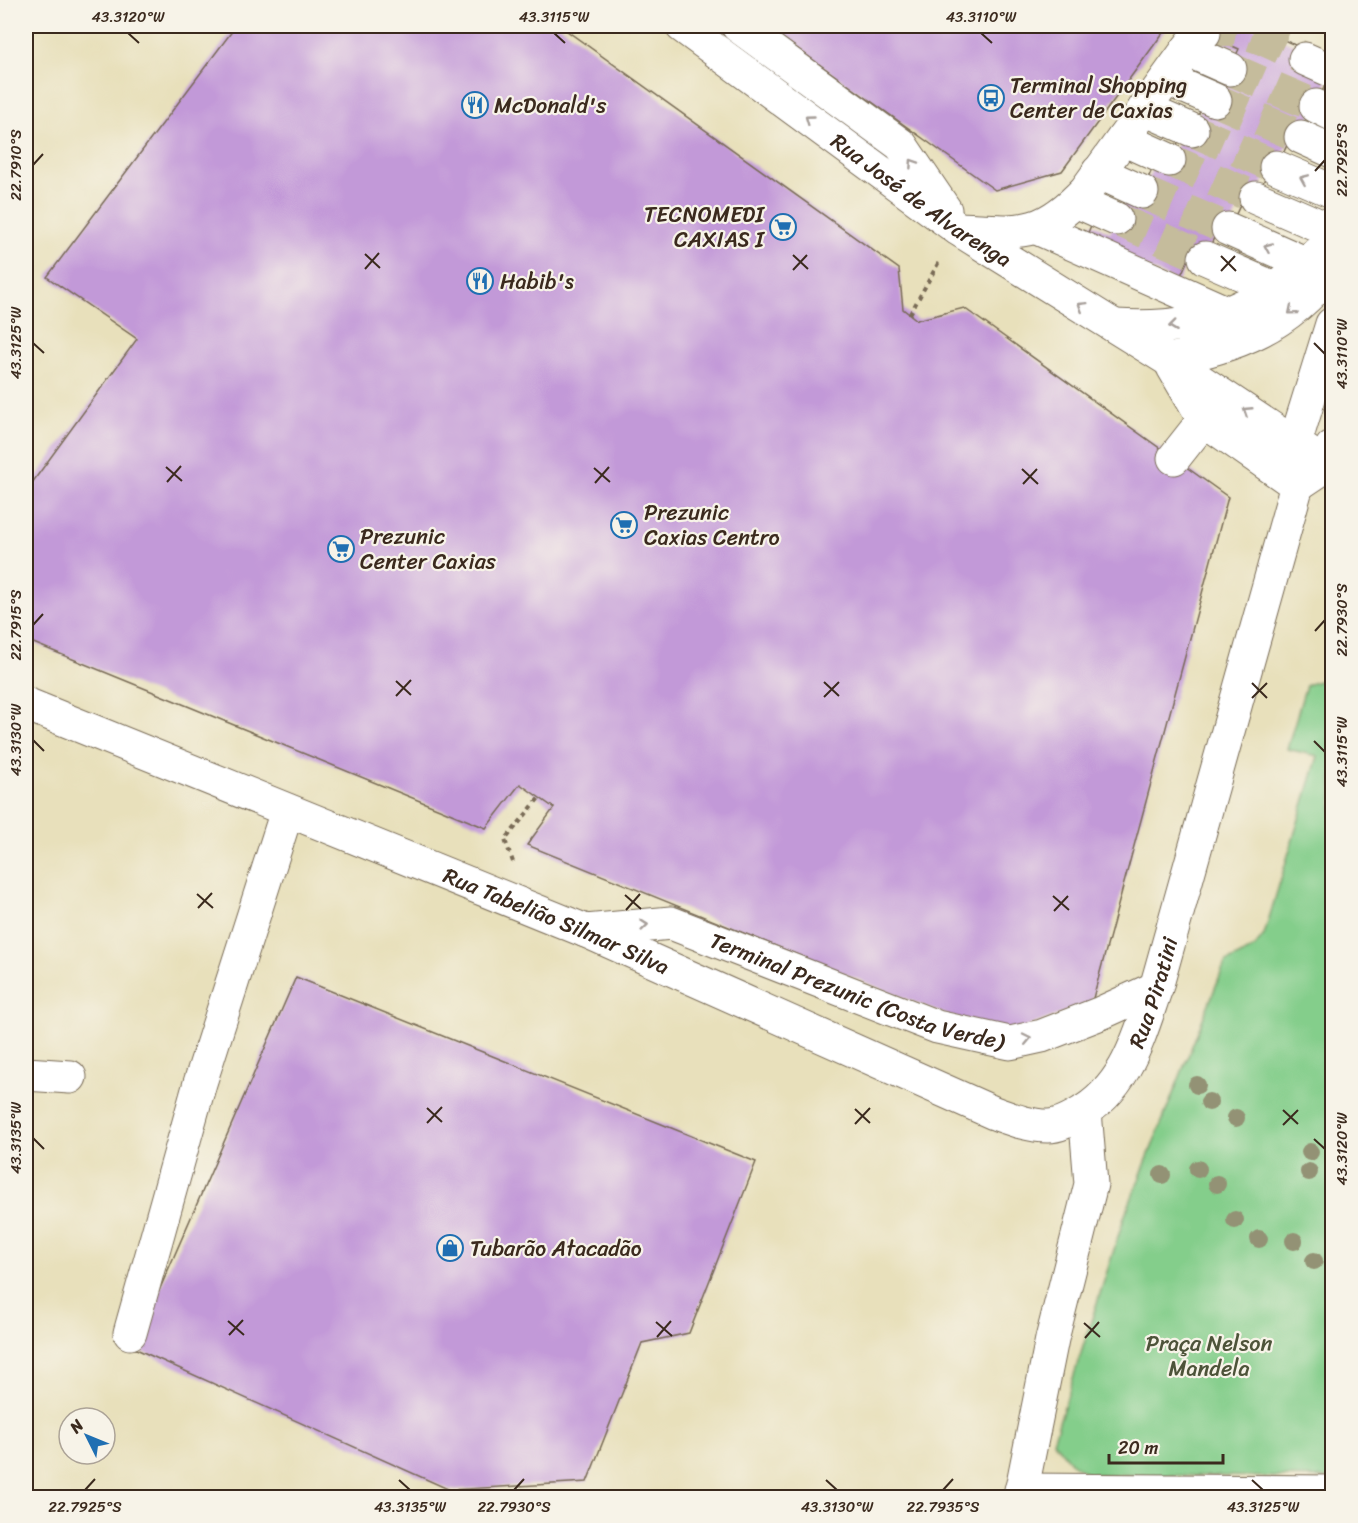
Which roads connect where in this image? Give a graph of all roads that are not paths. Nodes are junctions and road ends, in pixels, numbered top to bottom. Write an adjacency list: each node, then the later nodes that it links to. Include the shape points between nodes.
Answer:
1 (682, 26): 20 (main road, Rua José de Alvarenga, one-way to 1)
2 (738, 26): 20 (main road, one-way to 2, via 901,145)
3 (1230, 69): 4 (main road, via 1196,42)
4 (1167, 79): 5 (main road); 6 (main road)
5 (1215, 100)
6 (1144, 109): 7 (main road); 9 (main road)
7 (1192, 130)
8 (1301, 137): 10 (main road)
9 (1123, 140): 11 (main road); 13 (main road)
10 (1332, 152)
11 (1169, 160)
12 (1276, 167): 14 (main road, one-way to 12)
13 (1098, 172): 15 (main road); 17 (main road)
14 (1332, 191)
15 (1142, 192)
16 (1256, 198): 22 (main road)
17 (1076, 201): 18 (main road); 19 (main road)
18 (1116, 219)
19 (1037, 228): 20 (main road); 27 (main road)
20 (958, 229): 29 (main road, Rua José de Alvarenga, one-way to 20)
21 (1228, 229): 25 (main road, one-way to 21)
22 (1332, 231)
23 (1332, 240): 25 (main road)
24 (1205, 258): 26 (main road)
25 (1320, 266): 26 (main road); 30 (main road, one-way to 30, via 1319,286 1284,318 1224,346)
26 (1274, 288): 27 (main road)
27 (1228, 314): 29 (main road, one-way to 29, via 1173,326)
28 (1332, 324): 32 (main road, Rua Piratini)
29 (1115, 326): 30 (main road, Rua José de Alvarenga)
30 (1169, 360): 31 (main road, Rua José de Alvarenga); 32 (main road, Rua José de Alvarenga, one-way to 30)
31 (1204, 420): 33 (main road); 35 (main road, Rua José de Alvarenga)
32 (1295, 443): 34 (main road, Rua José de Alvarenga); 35 (main road, Rua Piratini)
33 (1174, 458)
34 (1331, 460): 35 (main road)
35 (1297, 485): 39 (main road, Rua Piratini)
36 (26, 704): 37 (main road, Rua Tabelião Silmar Silva)
37 (287, 811): 38 (main road, Rua Tabelião Silmar Silva); 43 (main road, via 200,1083)
38 (586, 931): 39 (main road, Terminal Prezunic (Costa Verde), one-way to 39, via 671,923 937,1027 1010,1043 1042,1036); 42 (main road, Rua Tabelião Silmar Silva, via 1008,1118 1049,1126)
39 (1156, 988): 42 (main road, Rua Piratini, via 1128,1064 1106,1094)
40 (26, 1074): 41 (main road)
41 (70, 1077)
42 (1085, 1111): 45 (main road, via 1091,1184 1052,1339)
43 (130, 1333)
44 (1332, 1492): 45 (main road)
45 (1020, 1493)

